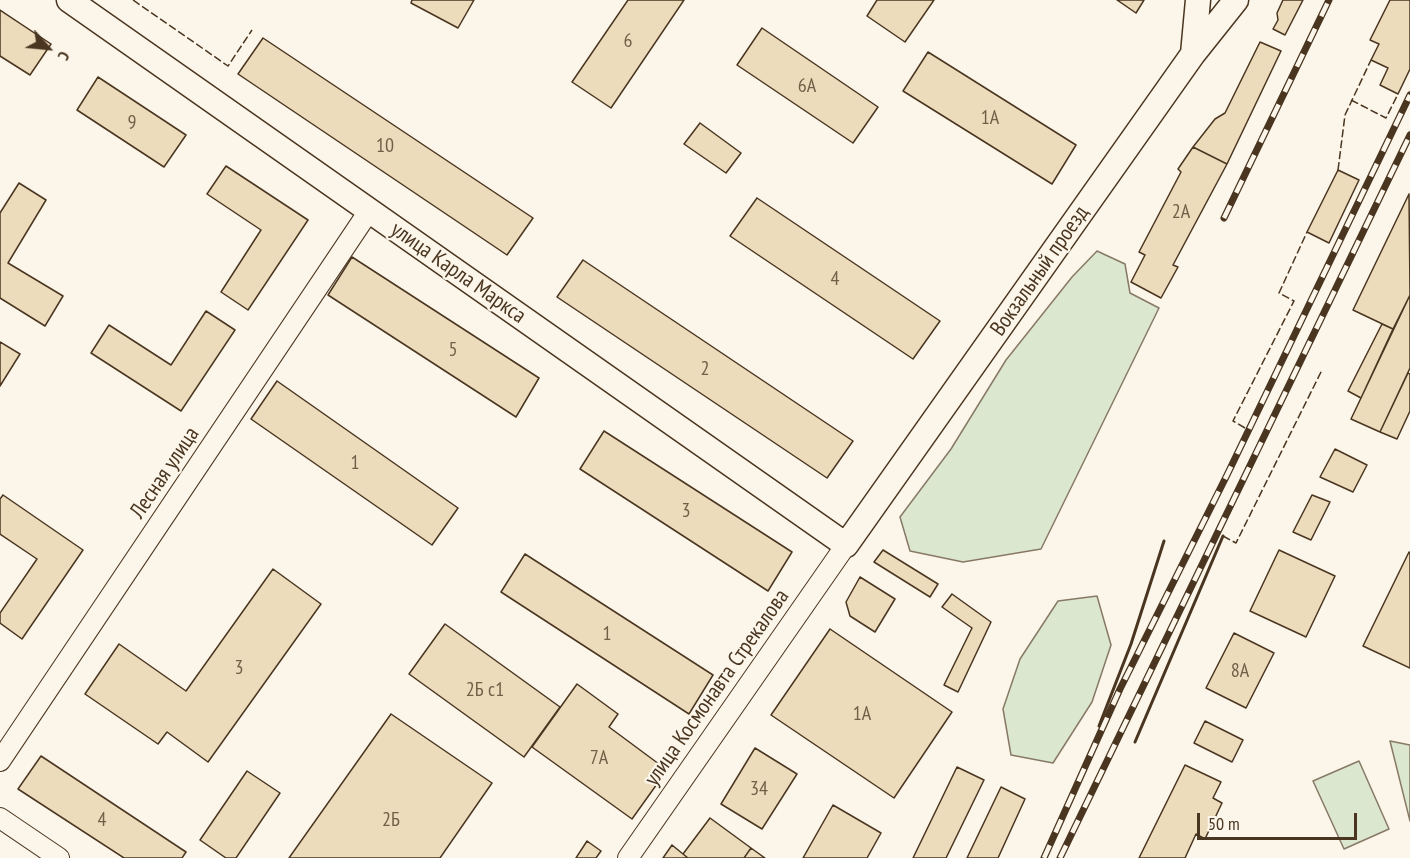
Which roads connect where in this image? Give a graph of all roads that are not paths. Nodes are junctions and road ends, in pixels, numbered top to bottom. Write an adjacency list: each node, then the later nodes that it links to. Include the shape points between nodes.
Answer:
1 (69, 0): 5 (street, улица Карла Маркса)
2 (1198, 0): 4 (street)
3 (1230, 3): 4 (street, Вокзальный проезд)
4 (1193, 54): 6 (street, Вокзальный проезд)
5 (369, 211): 6 (street, улица Карла Маркса); 7 (street, Лесная улица)
6 (846, 545): 10 (street, улица Космонавта Стрекалова)
7 (0, 761)
8 (0, 818): 9 (street)
9 (59, 858)
10 (628, 858)

